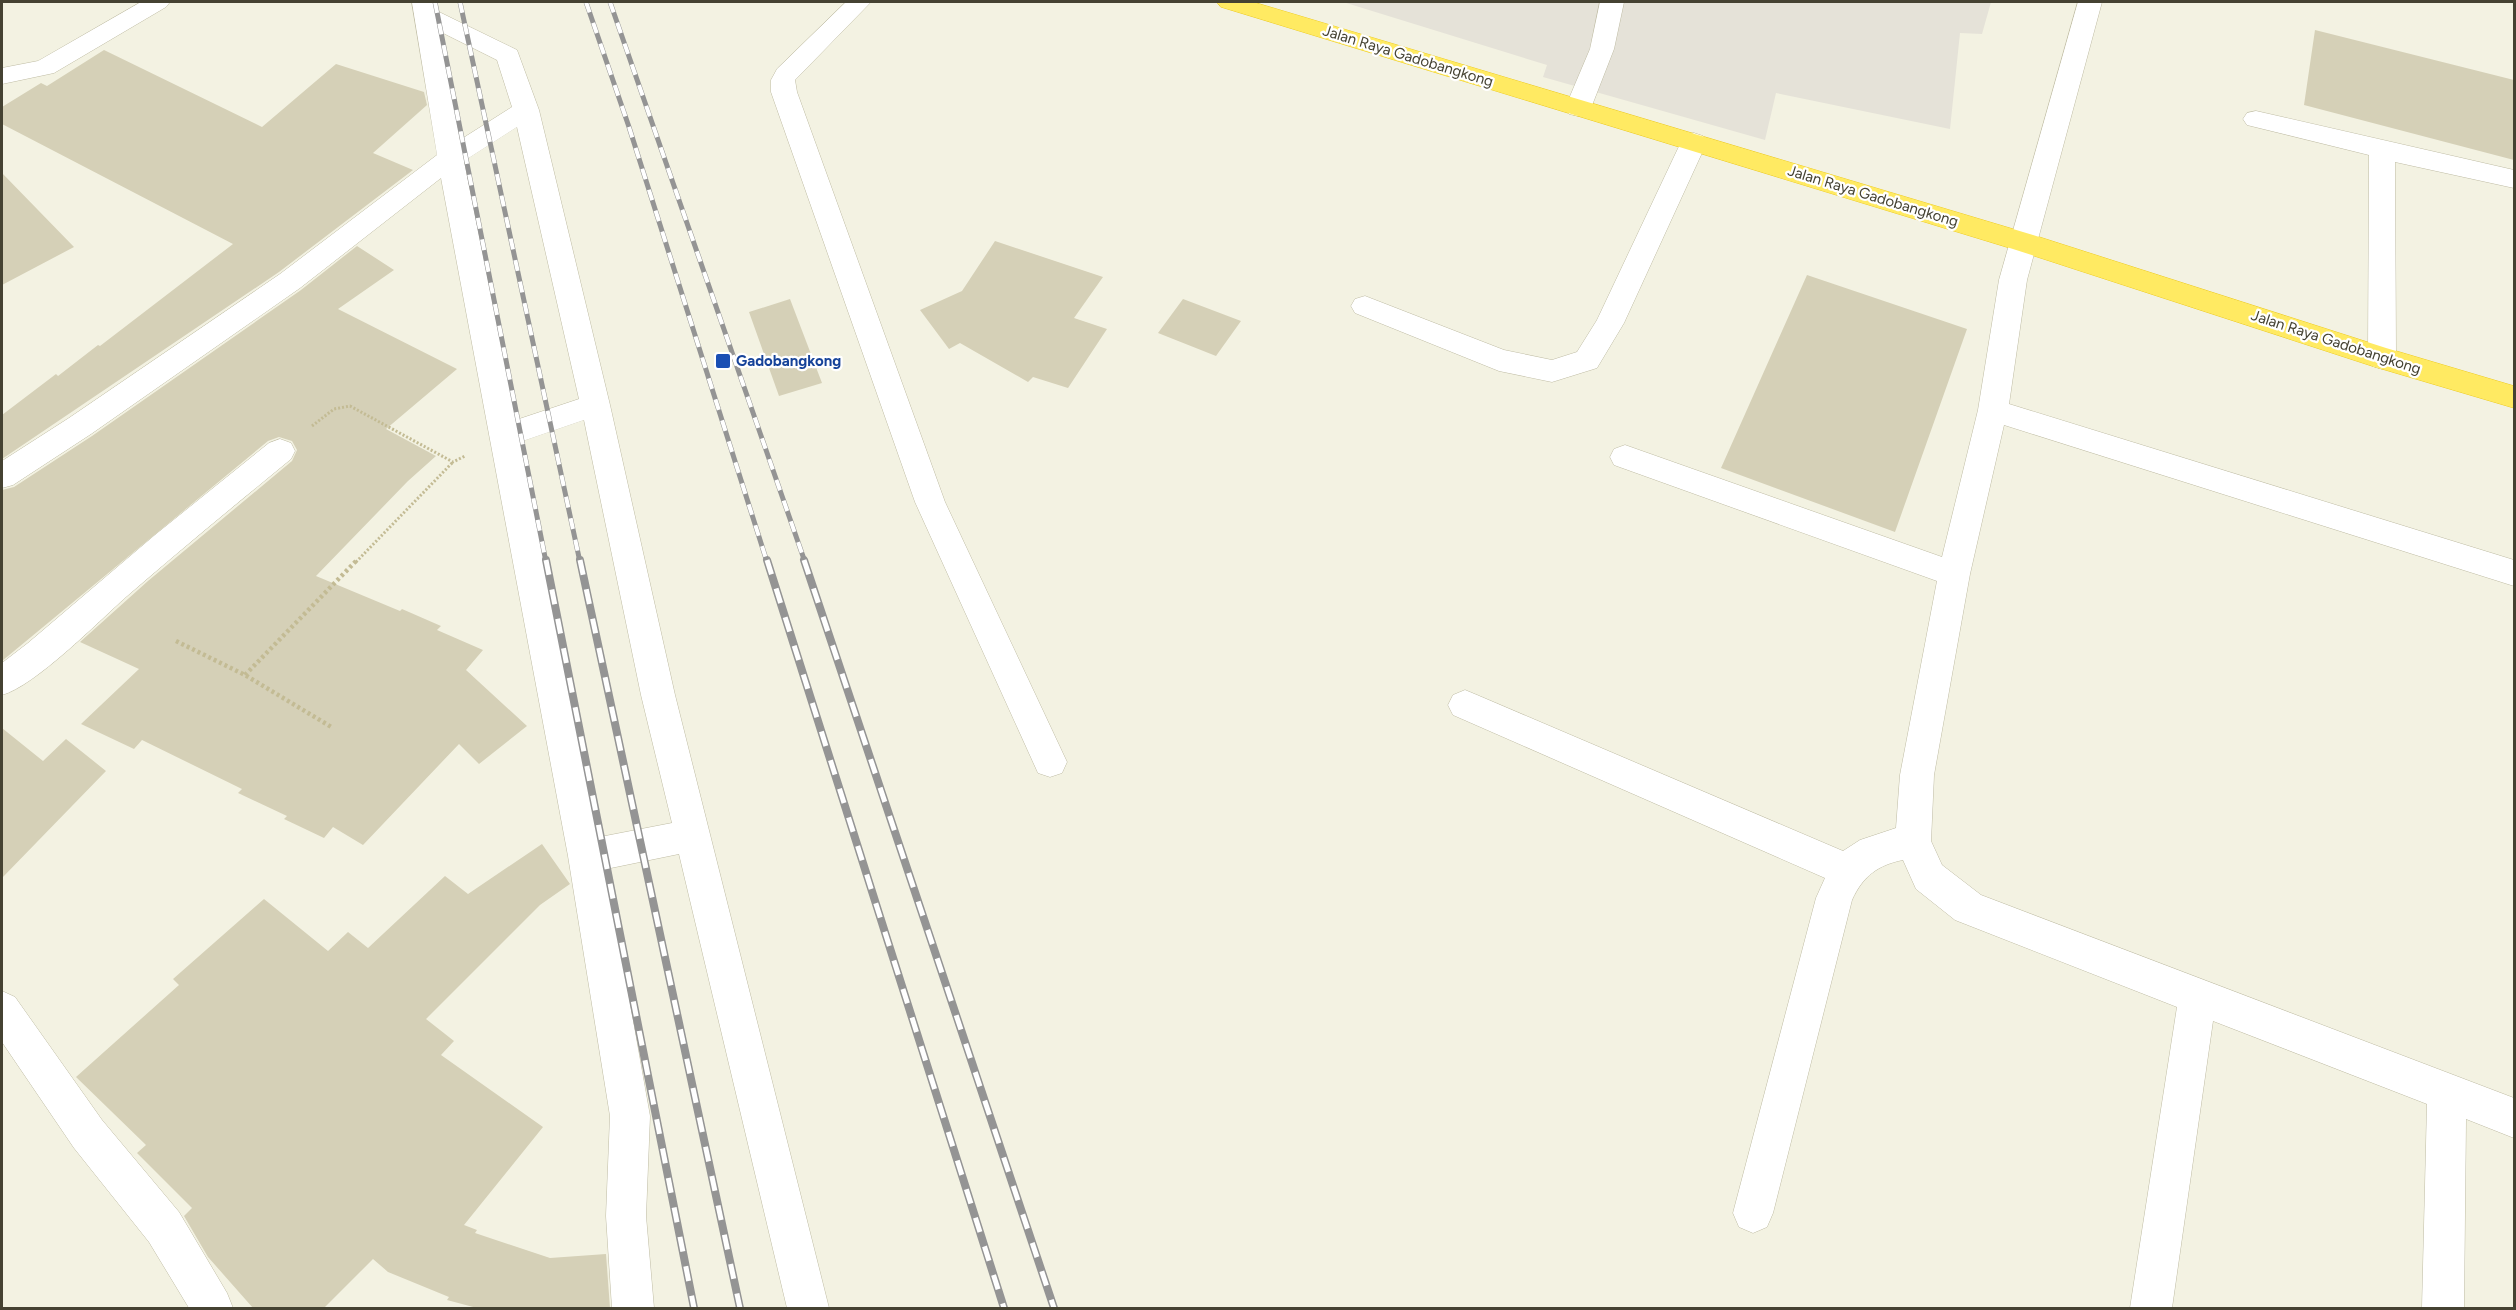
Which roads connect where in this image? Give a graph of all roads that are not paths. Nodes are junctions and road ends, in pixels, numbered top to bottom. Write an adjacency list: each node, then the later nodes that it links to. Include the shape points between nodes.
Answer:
1 (158, 2): 7 (street, via 45,67)
2 (859, 2): 29 (street, via 786,75 784,92 930,502)
3 (1229, 2): 8 (highway, Jalan Raya Gadobangkong)
4 (1612, 2): 8 (street, via 1602,50)
5 (2090, 2): 15 (street)
6 (425, 8): 9 (street, via 508,56); 13 (street)
7 (2, 76)
8 (1578, 108): 11 (highway, Jalan Raya Gadobangkong)
9 (526, 110): 13 (street); 19 (street)
10 (2256, 119): 12 (street)
11 (1694, 142): 15 (highway, Jalan Raya Gadobangkong); 16 (street, via 1610,323 1587,360 1552,371 1499,360)
12 (2382, 150): 14 (street); 17 (street)
13 (450, 158): 21 (street); 24 (street, via 290,281)
14 (2514, 179)
15 (2023, 242): 17 (highway, Jalan Raya Gadobangkong); 20 (street)
16 (1365, 306)
17 (2382, 357): 18 (highway, Jalan Raya Gadobangkong)
18 (2514, 397)
19 (595, 405): 21 (street); 30 (street, via 658,695)
20 (1992, 410): 25 (street); 26 (street)
21 (504, 436): 32 (street)
22 (280, 451): 27 (street)
23 (1625, 457): 26 (street)
24 (2, 476)
25 (2514, 573)
26 (1954, 574): 31 (street, via 1917,775)
27 (2, 681)
28 (1465, 705): 33 (street)
29 (1050, 762)
30 (694, 836): 32 (street); 41 (street)
31 (1913, 841): 33 (street, via 1863,856); 34 (street, via 1929,877 1968,908)
32 (586, 856): 40 (street, via 630,1116 626,1216)
33 (1847, 870): 38 (street, via 1834,898)
34 (2198, 996): 36 (street); 42 (street)
35 (2, 1010): 39 (street, via 88,1134 164,1227)
36 (2447, 1092): 37 (street); 43 (street)
37 (2514, 1118)
38 (1753, 1214)
39 (212, 1308)
40 (633, 1308)
41 (808, 1308)
42 (2151, 1308)
43 (2443, 1308)

